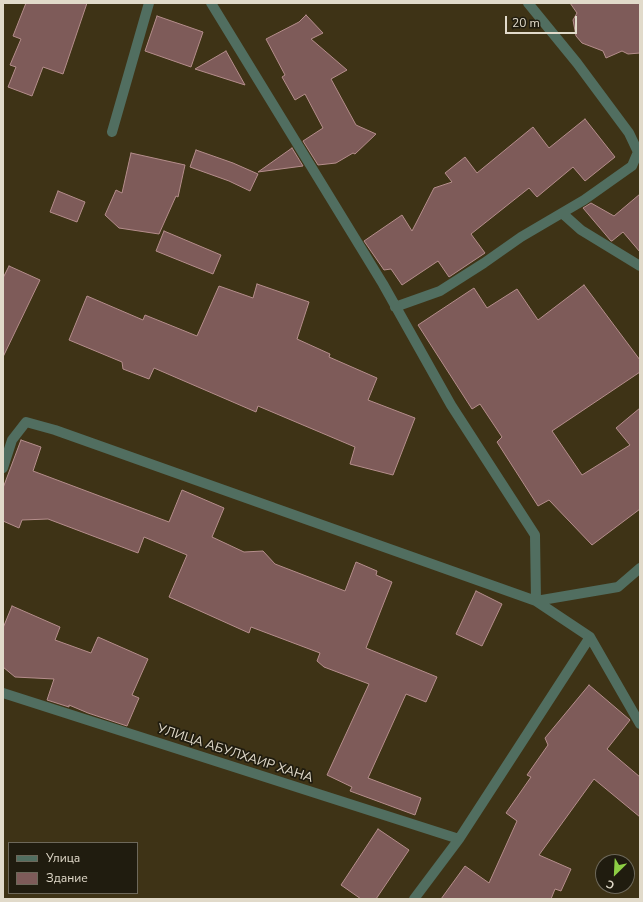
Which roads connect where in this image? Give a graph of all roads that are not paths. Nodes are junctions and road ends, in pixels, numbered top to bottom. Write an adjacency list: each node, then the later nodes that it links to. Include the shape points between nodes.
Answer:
1 (149, 3): 4 (street)
2 (211, 3): 7 (street)
3 (528, 3): 5 (street, via 629,133 638,152 632,166 612,182)
4 (112, 132)
5 (562, 213): 6 (street, via 581,230); 7 (street, via 440,291)
6 (640, 266)
7 (395, 307): 10 (street, via 451,405 535,535)
8 (3, 468): 10 (street, via 12,440 26,422 55,430)
9 (640, 568): 10 (street, via 618,587)
10 (536, 600): 11 (street)
11 (590, 637): 13 (street); 14 (street)
12 (3, 693): 14 (street, УЛИЦА АБУЛХАИР ХАНА)
13 (640, 724)
14 (459, 839): 15 (street)
15 (414, 899)

